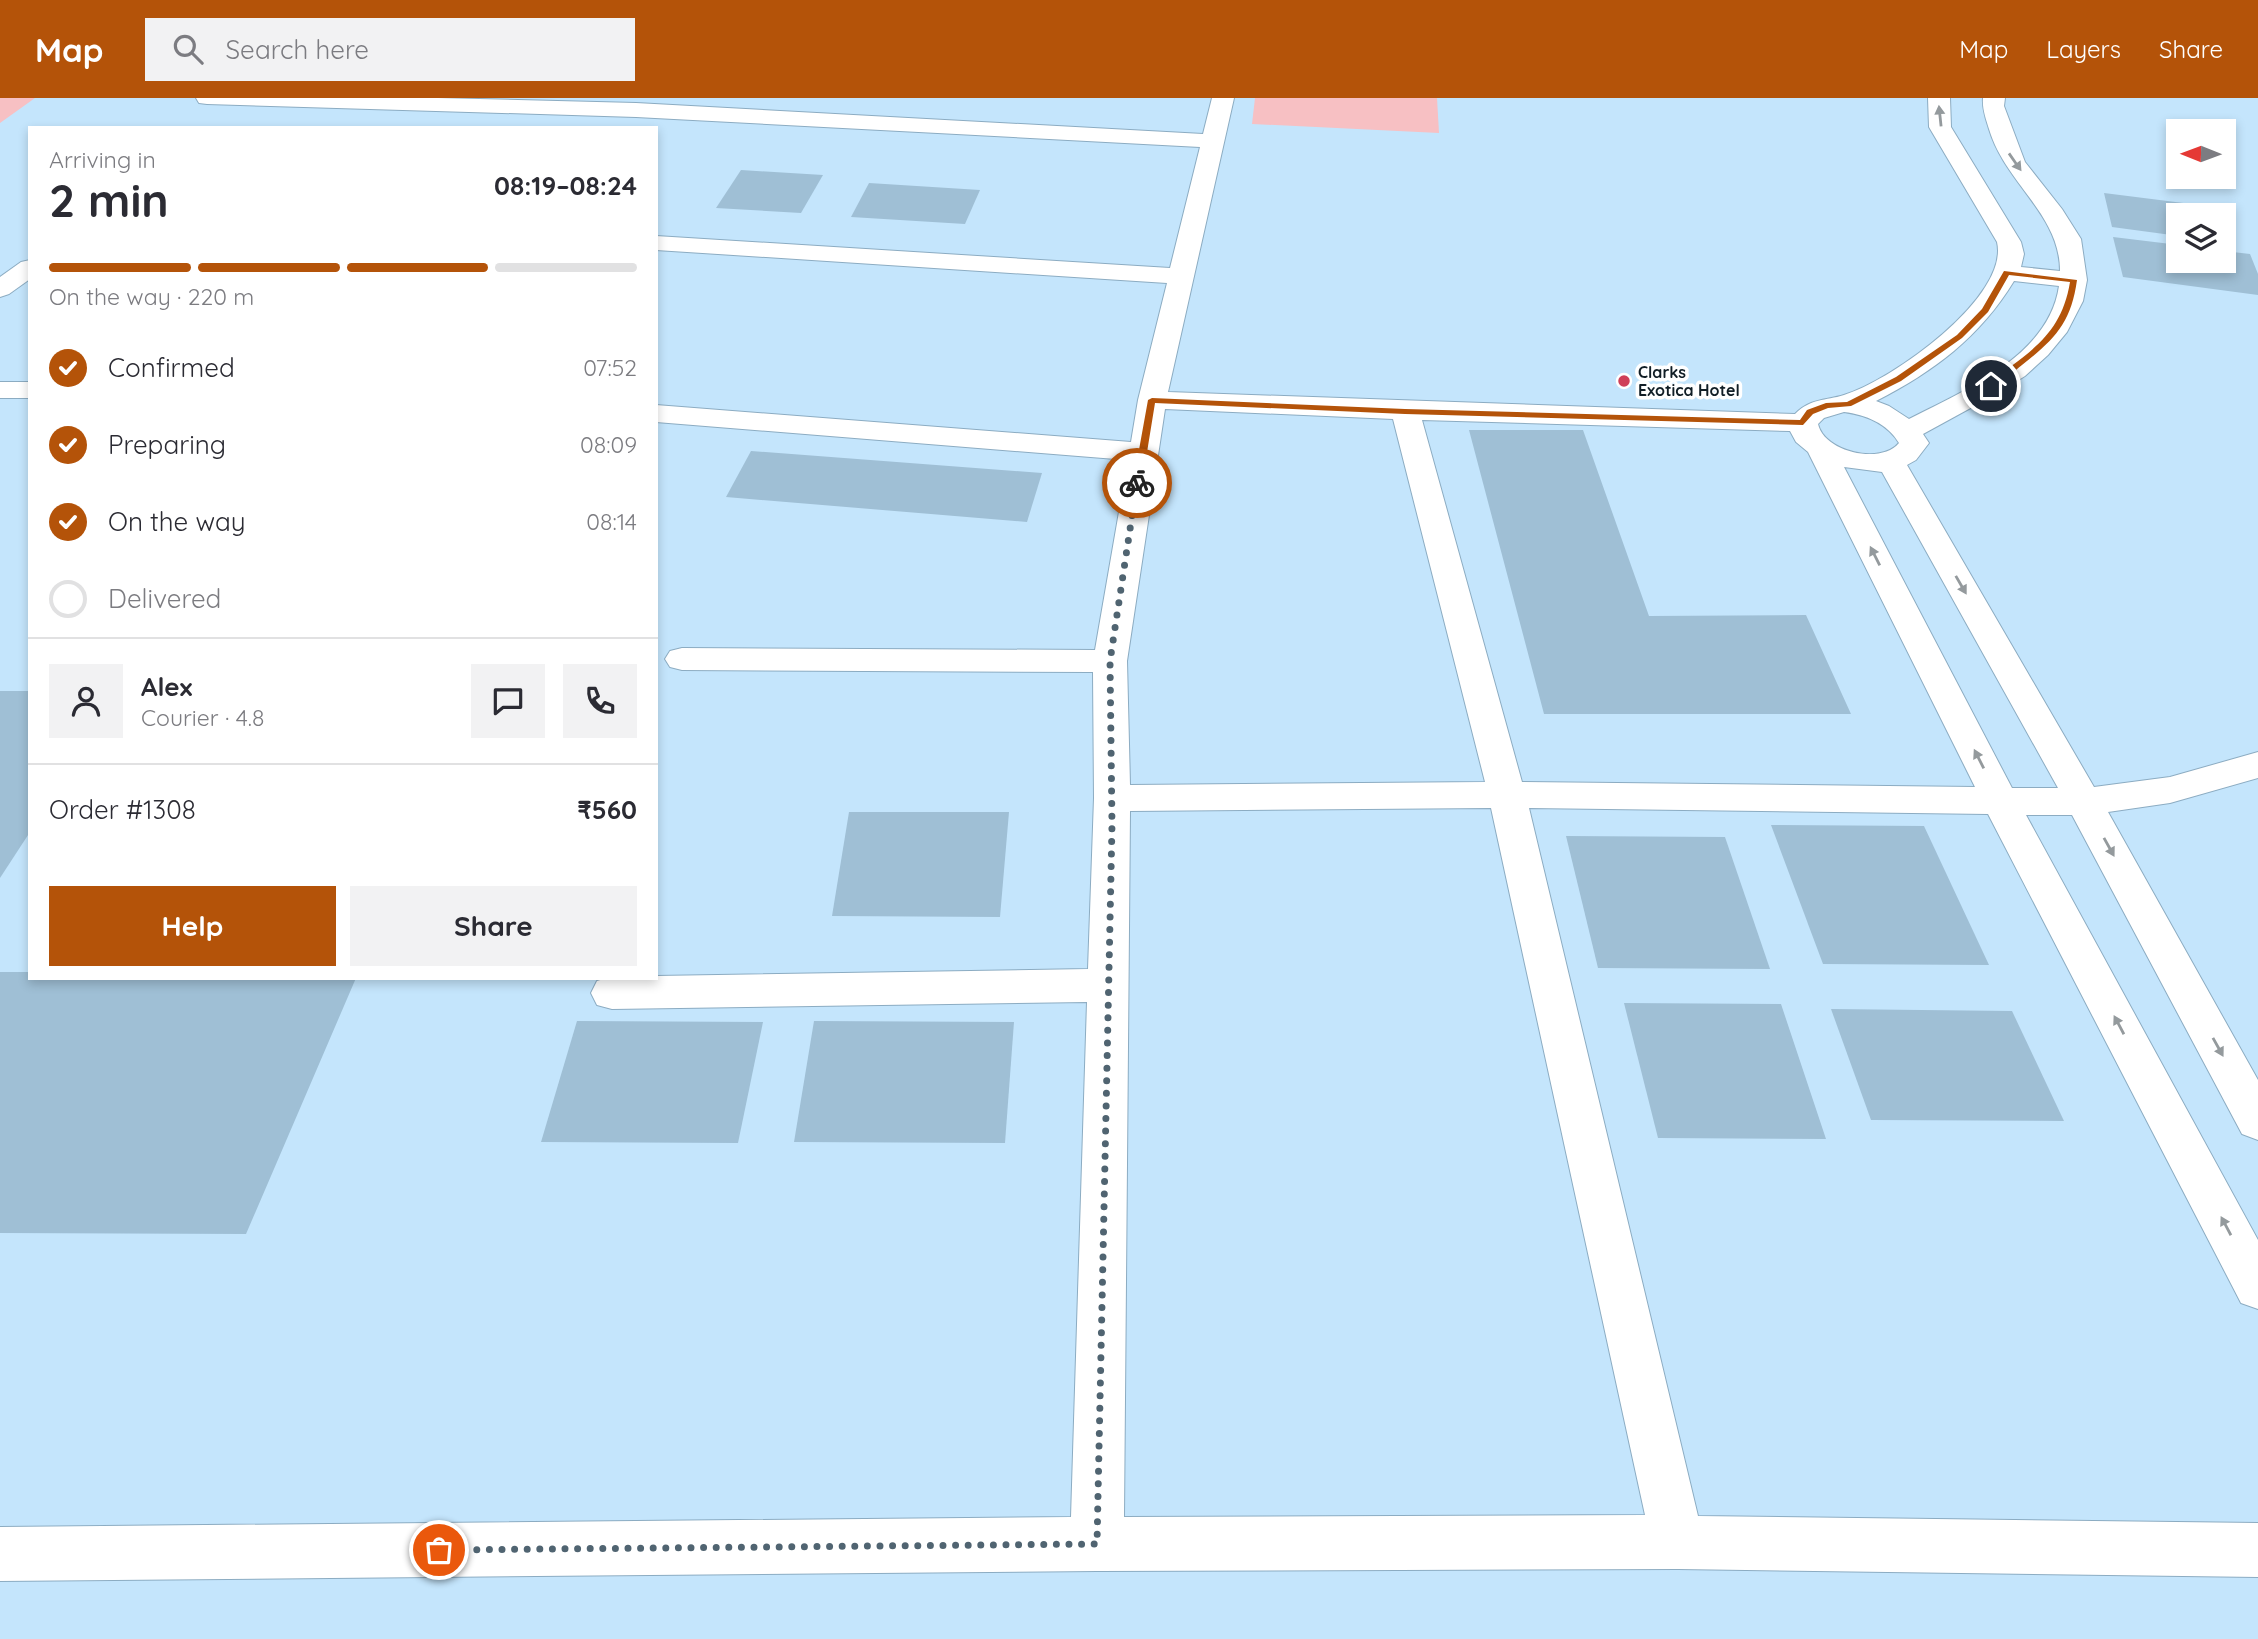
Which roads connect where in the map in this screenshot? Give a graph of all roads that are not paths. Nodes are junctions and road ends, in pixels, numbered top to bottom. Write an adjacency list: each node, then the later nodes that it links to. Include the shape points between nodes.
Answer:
1 (207, 98): 5 (street)
2 (1223, 98): 8 (street)
3 (1939, 98): 10 (street, one-way to 3, via 1940,127)
4 (1994, 98): 12 (street, one-way to 12, via 2009,154 2069,239)
5 (254, 100): 6 (street); 7 (street)
6 (635, 112): 8 (street)
7 (226, 121)
8 (1212, 141): 13 (street)
9 (658, 243): 13 (street)
10 (2010, 262): 12 (street); 18 (street, via 1985,310 1960,336 1899,379)
11 (28, 268): 14 (street)
12 (2073, 269): 21 (street, via 2070,303 2063,321 2045,342 2003,378)
13 (1180, 276): 17 (street)
14 (0, 289)
15 (0, 390): 16 (street)
16 (28, 390)
17 (1152, 400): 19 (street); 23 (street)
18 (1849, 404): 21 (street, via 1894,418); 22 (street, via 1826,405 1810,412)
19 (1405, 411): 22 (street); 28 (street)
20 (658, 413): 23 (street)
21 (1909, 430): 24 (street, via 1914,443 1907,455)
22 (1812, 435): 24 (street, via 1855,461); 30 (street, one-way to 22)
23 (1142, 452): 26 (street)
24 (1891, 462): 31 (street, one-way to 31)
25 (682, 659): 26 (street)
26 (1110, 661): 29 (street)
27 (2258, 765): 31 (street, via 2170,790)
28 (1507, 795): 29 (street); 30 (street); 36 (street)
29 (1112, 798): 32 (street)
30 (2000, 801): 31 (street); 35 (street, one-way to 30)
31 (2084, 802): 34 (street, one-way to 34)
32 (1109, 985): 33 (street); 37 (street)
33 (612, 993)
34 (2258, 1121)
35 (2258, 1287)
36 (1678, 1542): 37 (street); 38 (street)
37 (1097, 1544): 39 (street)
38 (2258, 1550)
39 (0, 1554)

